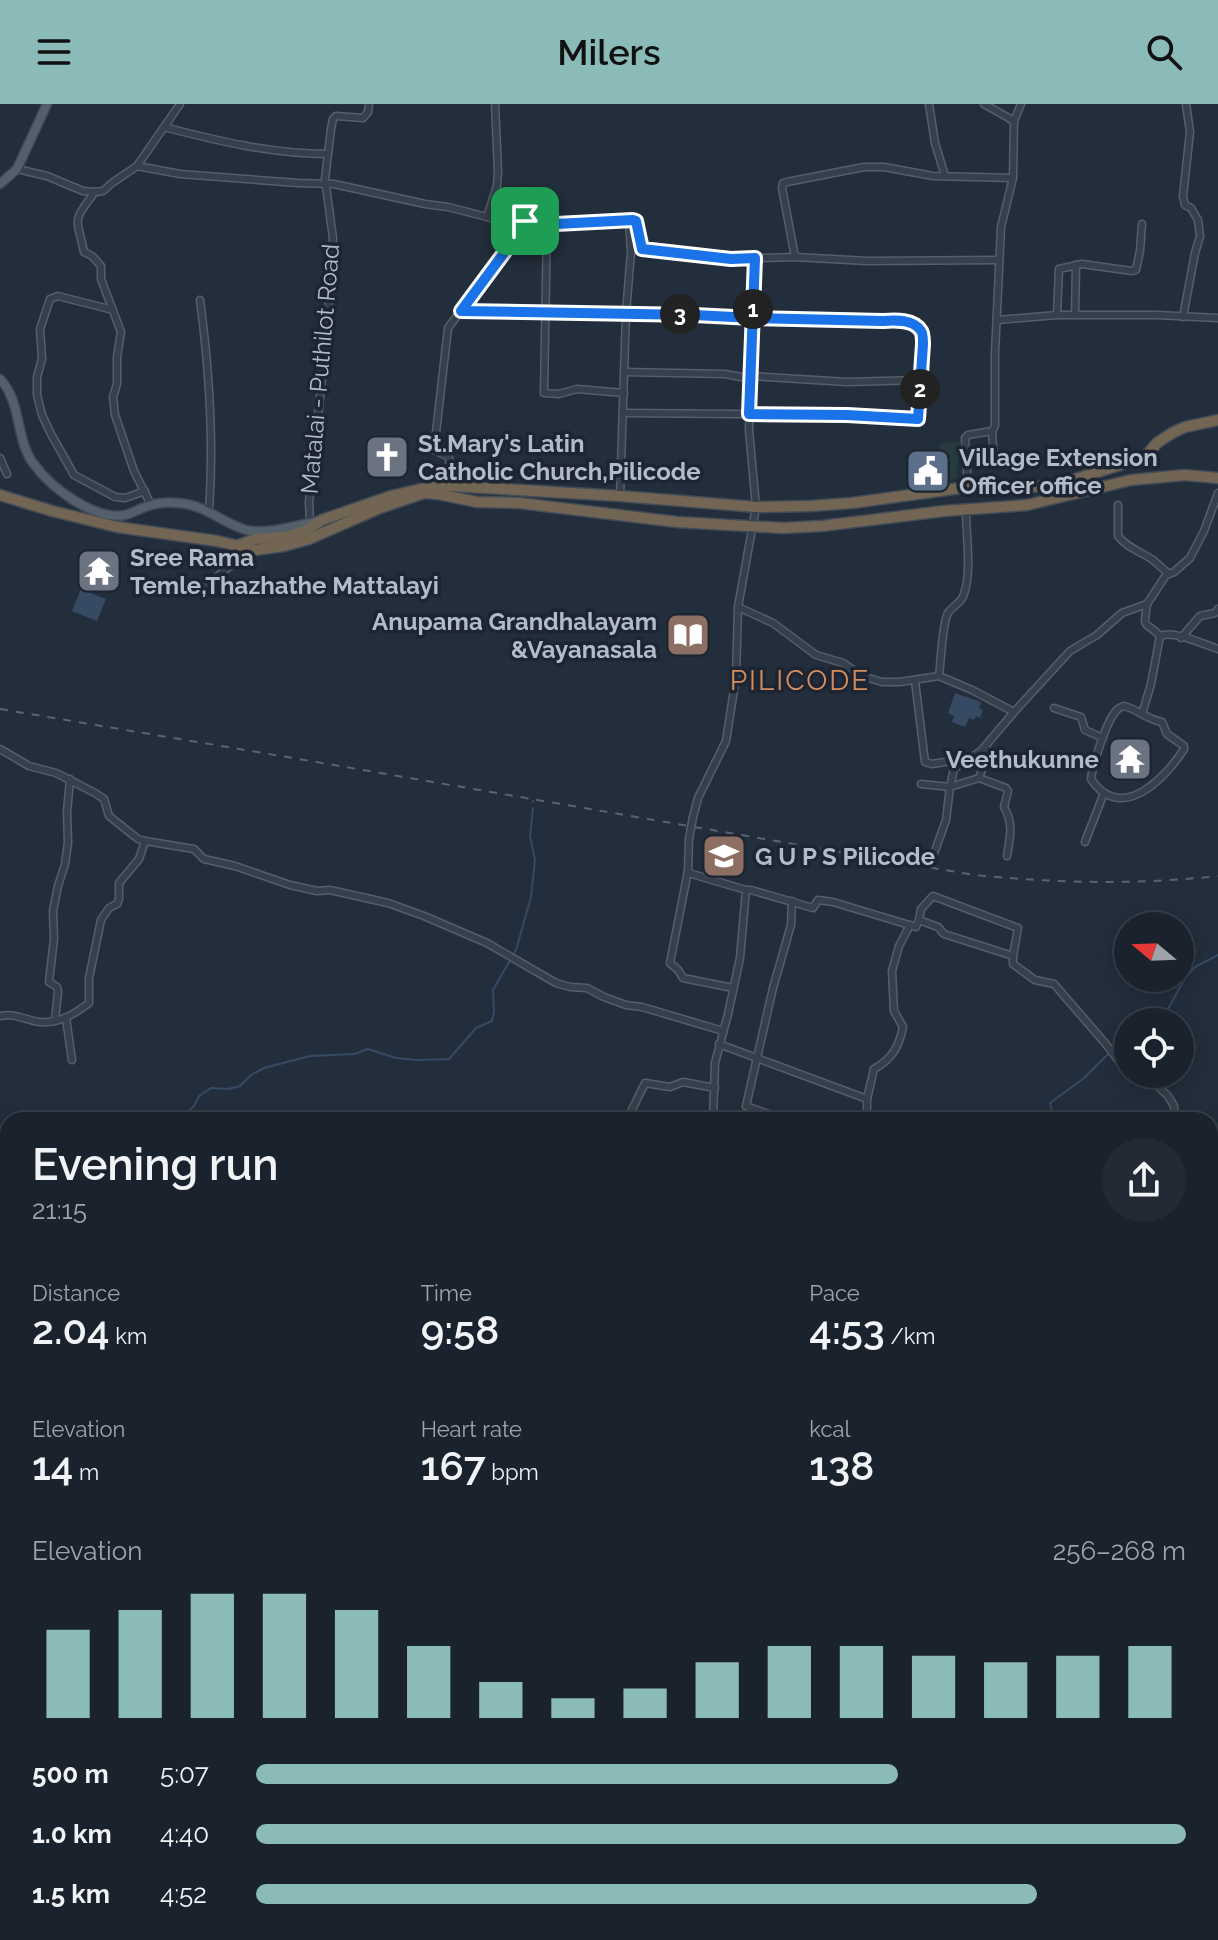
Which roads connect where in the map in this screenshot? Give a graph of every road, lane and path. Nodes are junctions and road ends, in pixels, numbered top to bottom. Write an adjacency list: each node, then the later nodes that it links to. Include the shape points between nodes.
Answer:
1 (47, 104): 13 (main road)
2 (180, 104): 10 (street)
3 (369, 104): 11 (street, Matalai - Puthilot Road, via 363,118 333,119)
4 (495, 104): 19 (street, via 498,172)
5 (929, 104): 14 (street)
6 (984, 104): 9 (street)
7 (1021, 104): 9 (street)
8 (1186, 104): 35 (street, via 1190,132 1183,196 1198,220 1200,236)
9 (1014, 121): 15 (street)
10 (164, 127): 11 (street, via 271,151); 12 (street)
11 (328, 154): 17 (street, Matalai - Puthilot Road)
12 (137, 166): 17 (street); 18 (street)
13 (17, 169): 16 (main road); 18 (street)
14 (945, 176): 15 (street); 24 (street, via 864,167 783,183)
15 (1013, 178): 26 (street)
16 (0, 184)
17 (324, 184): 19 (street); 64 (street, Matalai - Puthilot Road, via 333,238)
18 (95, 192): 29 (street, via 76,221 84,252 101,266)
19 (487, 217): 21 (street)
20 (629, 220): 22 (street); 25 (street, via 636,221 642,249); 32 (street)
21 (525, 221): 22 (street); 30 (street)
22 (547, 223): 31 (street)
23 (1142, 224): 27 (street, via 1136,270)
24 (795, 257): 25 (street); 26 (street)
25 (755, 258): 36 (street)
26 (999, 260): 38 (street)
27 (1076, 265): 33 (street, via 1059,269); 34 (street)
28 (200, 300): 61 (street, via 212,445)
29 (113, 310): 54 (street, via 121,332 115,415); 54 (street, via 58,296 50,299 40,329 37,395 74,475 115,497)
30 (461, 311): 31 (street); 52 (street, via 448,328 434,450 449,457)
31 (545, 312): 32 (street); 43 (street, via 544,393)
32 (626, 313): 36 (street); 39 (street)
33 (1057, 315): 34 (street); 38 (street)
34 (1075, 315): 35 (street)
35 (1183, 317): 37 (street)
36 (753, 318): 40 (street); 42 (street, via 907,322 923,332)
37 (1218, 318)
38 (997, 320): 47 (street)
39 (624, 372): 40 (street); 43 (street)
40 (750, 376): 42 (street); 45 (street)
41 (0, 379): 58 (main road, via 13,401 24,448 51,482 97,512 126,515)
42 (920, 380): 45 (street, via 918,419)
43 (624, 393): 44 (street)
44 (623, 413): 45 (street); 57 (street)
45 (749, 414): 60 (street)
46 (1218, 420): 53 (highway, via 1185,427 1145,457 1091,476 1057,485)
47 (992, 431): 49 (street); 53 (street, via 966,436)
48 (0, 458): 50 (street)
49 (994, 461)
50 (7, 474)
51 (1218, 478): 62 (highway, via 1131,480 1027,505)
52 (451, 486): 57 (highway); 63 (highway, via 391,496)
53 (968, 487): 60 (highway, via 852,503)
54 (145, 491): 58 (street)
55 (1218, 493): 68 (street, via 1196,549)
56 (0, 495): 66 (highway, via 117,527)
57 (620, 496): 60 (highway)
58 (151, 505): 61 (main road, via 177,502)
59 (1118, 505): 68 (street, via 1120,539)
60 (756, 507): 65 (street)
61 (209, 511): 64 (main road, via 247,530)
62 (966, 511): 65 (highway, via 822,526); 76 (street, via 965,590 946,619)
63 (322, 520): 64 (main road); 66 (highway, via 305,531)
64 (310, 522)
65 (754, 527): 67 (highway, via 424,493 309,539); 71 (street)
66 (239, 545): 67 (highway)
67 (252, 549): 69 (street)
68 (1169, 574): 70 (street)
69 (198, 592)
70 (1147, 604): 73 (street, via 1144,622); 79 (street, via 1122,613 1070,651)
71 (738, 607): 77 (street, via 773,623 816,655 862,676 882,682); 94 (street, bridge, via 736,677 726,741 698,798)
72 (1218, 609): 74 (street, via 1200,616)
73 (1160, 636): 74 (street); 80 (street)
74 (1181, 638): 75 (street)
75 (1218, 649)
76 (939, 676): 77 (street); 79 (street)
77 (915, 681): 84 (street, via 925,762 952,761)
78 (1054, 708): 81 (street, via 1081,717 1085,730)
79 (1014, 712): 82 (street)
80 (1142, 714): 81 (street, via 1120,707); 89 (street, via 1162,722 1184,749 1168,772 1141,794 1124,798)
81 (1103, 738): 89 (street, via 1091,779)
82 (986, 746): 84 (street); 85 (street)
83 (0, 749): 86 (street, via 29,766)
84 (955, 768): 88 (street)
85 (979, 778): 88 (street); 92 (street, via 1008,791 1004,807 1012,831)
86 (70, 779): 90 (street, via 104,799 109,816); 103 (street, via 68,843 53,911 49,982 58,991)
87 (921, 784): 88 (street)
88 (950, 787): 93 (street, via 946,820)
89 (1104, 793): 91 (street)
90 (145, 841): 102 (street, via 139,859 119,883 117,904 101,920 89,1003); 104 (street, via 194,849 204,859 290,885 388,903 487,943 556,983)
91 (1085, 842)
92 (1007, 856)
93 (931, 862)
94 (688, 871): 95 (street); 100 (street, via 670,963 683,978)
95 (746, 890): 96 (street); 100 (street)
96 (792, 901): 98 (street, via 813,908 818,900 833,902); 107 (street, via 791,925)
97 (919, 920): 98 (street, via 916,927); 99 (street, via 944,934); 99 (street, via 933,896 1018,928)
98 (910, 925): 111 (street, via 892,971 901,1039 888,1061 874,1069)
99 (1013, 956): 106 (street, via 1013,964 1035,980 1054,984)
100 (733, 988): 104 (street)
101 (0, 1016): 103 (street)
102 (66, 1018): 103 (street); 108 (street)
103 (55, 1021)
104 (723, 1031): 105 (street)
105 (719, 1044): 107 (street); 109 (street)
106 (1114, 1055)
107 (757, 1058): 111 (street); 114 (street, via 746,1106)
108 (72, 1060)
109 (715, 1088): 112 (street, via 645,1083); 113 (street)
110 (1159, 1088): 116 (street)
111 (867, 1099): 115 (street)
112 (631, 1112)
113 (714, 1112)
114 (763, 1112)
115 (867, 1112)
116 (1174, 1112)

